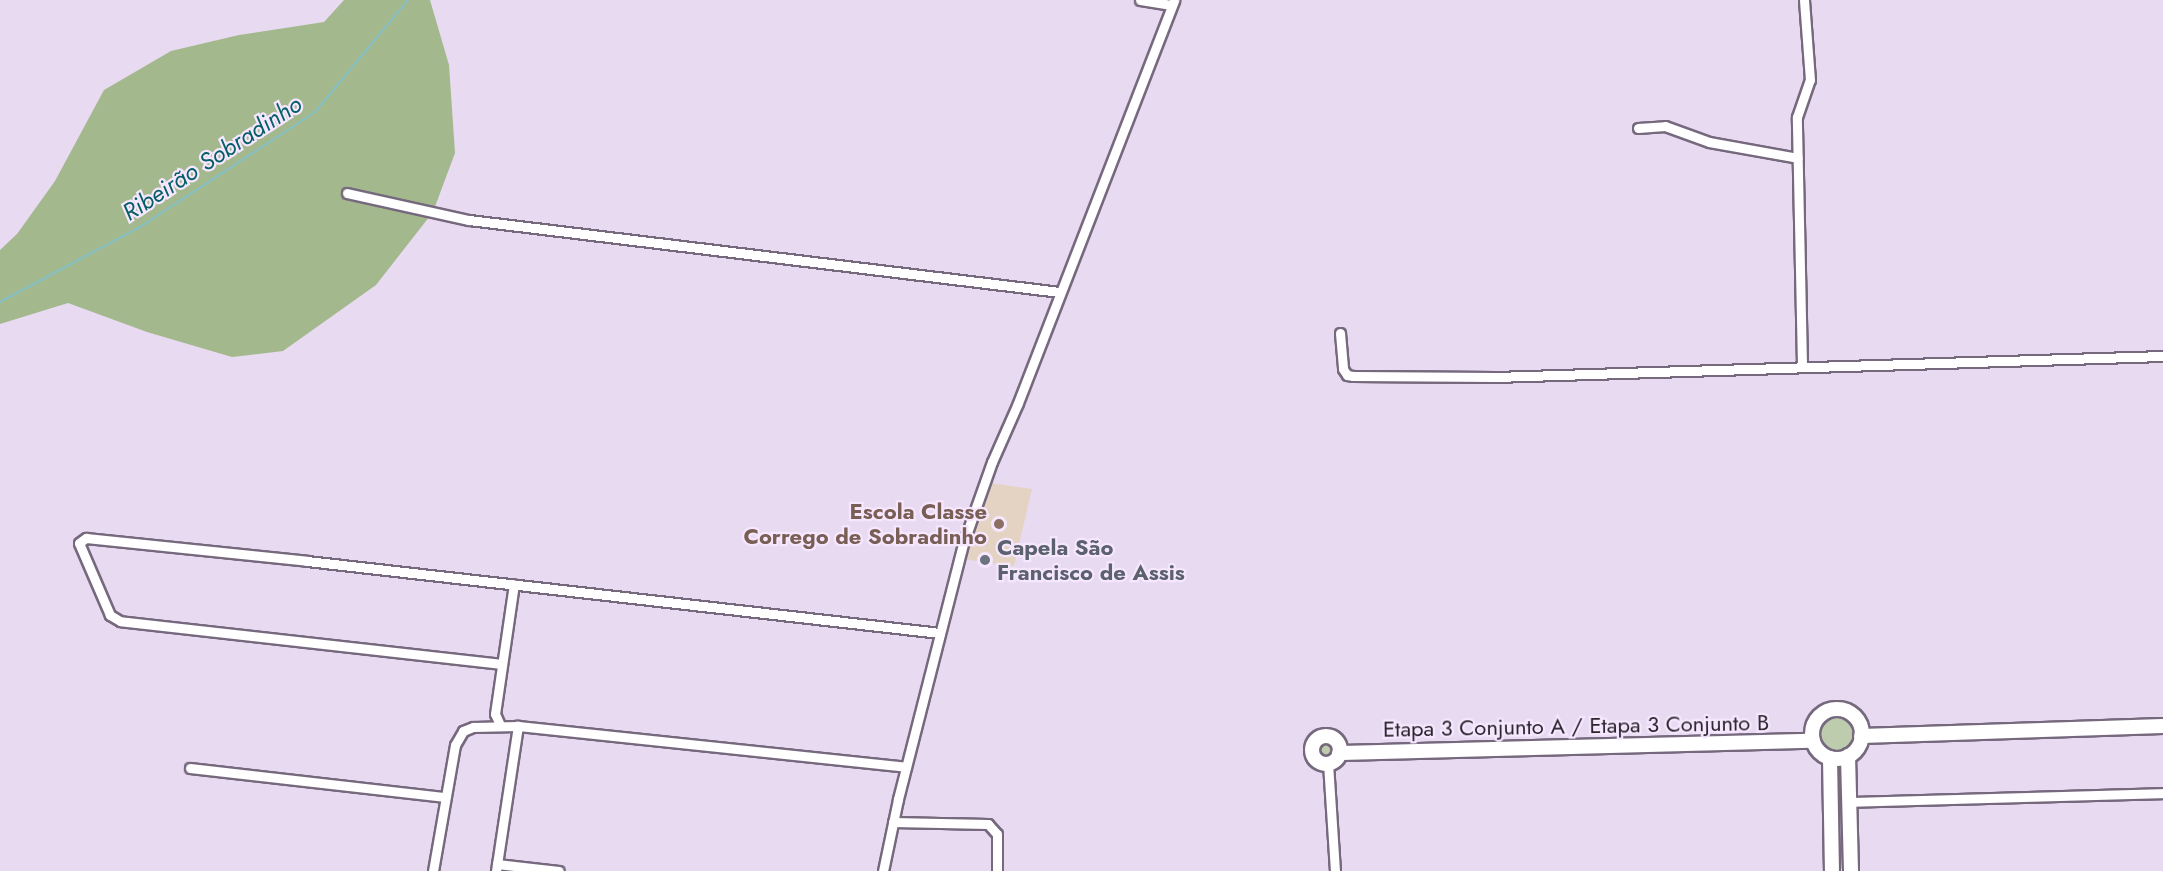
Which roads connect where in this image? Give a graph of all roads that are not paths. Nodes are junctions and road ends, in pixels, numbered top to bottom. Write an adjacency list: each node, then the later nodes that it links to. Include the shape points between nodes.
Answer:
1 (1140, 0): 3 (street)
2 (1804, 0): 5 (street, via 1810,80 1798,111)
3 (1173, 2): 7 (street)
4 (1638, 128): 5 (street, via 1665,126 1709,142)
5 (1797, 158): 10 (street)
6 (346, 193): 7 (street, via 469,220)
7 (1060, 292): 12 (street, via 964,541)
8 (1340, 333): 10 (street, via 1343,369 1350,376 1495,377)
9 (2163, 356): 10 (street)
10 (1802, 365)
11 (514, 584): 12 (street); 13 (street); 13 (street, via 86,538 78,546 110,615 120,621)
12 (940, 633): 24 (street)
13 (502, 664): 14 (street, via 495,714)
14 (500, 725): 15 (street); 26 (street, via 463,731 456,745)
15 (518, 726): 24 (street); 29 (street)
16 (2163, 726): 17 (street)
17 (1861, 736): 18 (street, via 1856,719 1846,711 1834,710 1822,714 1815,723); 20 (street, via 1857,748)
18 (1813, 741): 19 (street, Etapa 3 Conjunto A / Etapa 3 Conjunto B); 21 (street, via 1819,752)
19 (1340, 753): 22 (street); 22 (street, via 1334,738 1318,738 1312,746 1314,757)
20 (1848, 756): 21 (street); 27 (street)
21 (1830, 758): 35 (street)
22 (1328, 763): 34 (street)
23 (190, 768): 26 (street)
24 (906, 768): 28 (street)
25 (2163, 793): 27 (street)
26 (445, 797): 30 (street)
27 (1848, 802): 36 (street)
28 (893, 822): 32 (street); 33 (street, via 988,824 997,834)
29 (496, 868): 31 (street)
30 (433, 871)
31 (559, 871)
32 (883, 871)
33 (997, 871)
34 (1335, 871)
35 (1832, 871)
36 (1851, 871)

